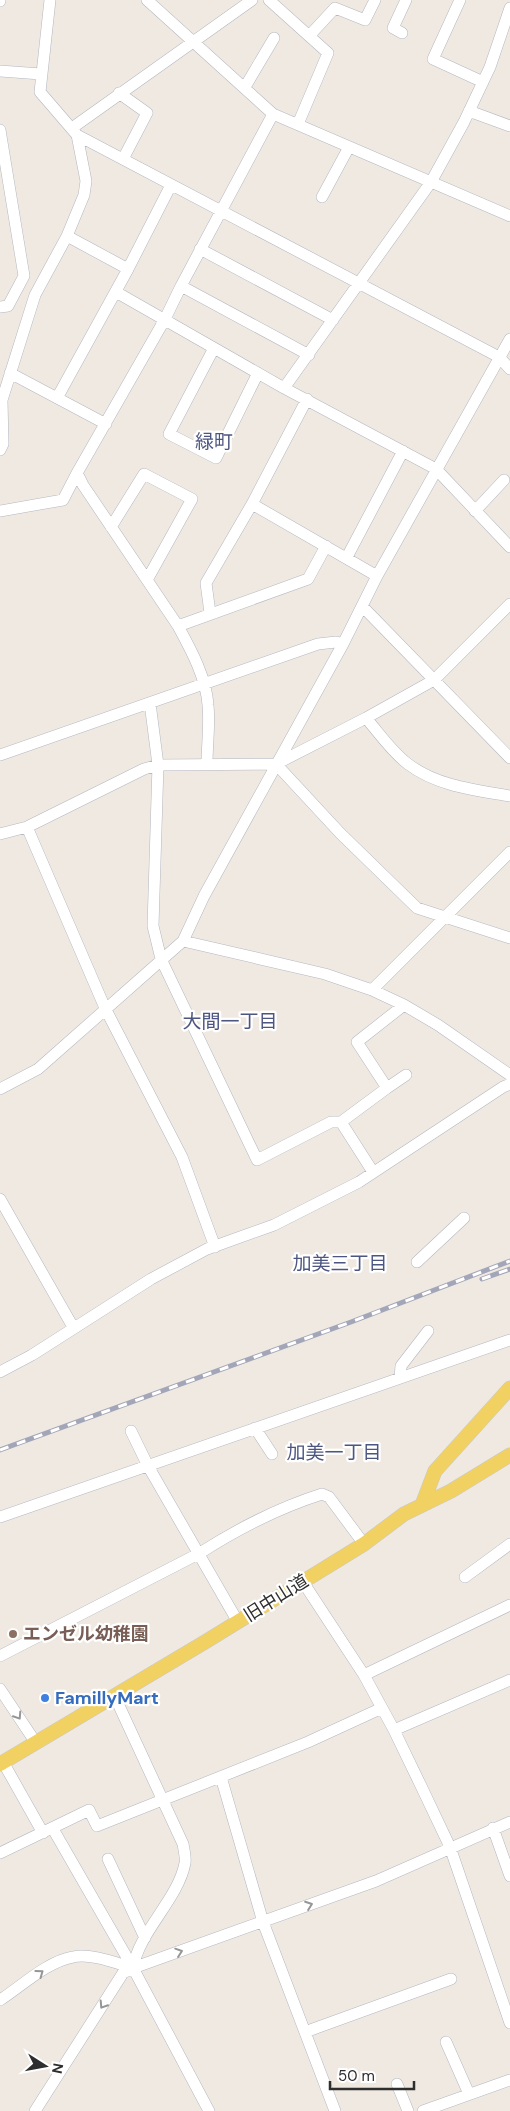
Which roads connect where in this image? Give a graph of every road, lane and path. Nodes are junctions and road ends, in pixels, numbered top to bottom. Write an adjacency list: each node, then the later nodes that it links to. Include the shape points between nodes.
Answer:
1 (50, 0): 14 (street)
2 (147, 0): 12 (street)
3 (252, 0): 12 (street)
4 (269, 0): 10 (street)
5 (375, 0): 10 (street, via 365,20 335,8)
6 (406, 0): 9 (street, via 393,28)
7 (460, 0): 15 (street, via 433,59)
8 (510, 8): 15 (street)
9 (402, 33)
10 (309, 36): 20 (street, via 328,53)
11 (274, 38): 16 (street)
12 (193, 41): 16 (street); 17 (street)
13 (0, 72): 14 (street)
14 (41, 74): 23 (street, via 40,92)
15 (483, 82): 18 (street)
16 (245, 88): 19 (street)
17 (119, 94): 23 (street); 25 (street, via 147,112)
18 (469, 111): 21 (street); 27 (street)
19 (273, 114): 20 (street); 30 (street)
20 (298, 124): 24 (street)
21 (510, 126)
22 (0, 130): 26 (street)
23 (75, 131): 25 (street); 32 (street, via 86,181 84,195)
24 (349, 146): 27 (street); 29 (street)
25 (124, 159): 28 (street)
26 (3, 168): 38 (street, via 24,276 8,306)
27 (431, 182): 31 (street); 35 (street)
28 (171, 185): 30 (street); 34 (street)
29 (322, 197)
30 (220, 211): 33 (street); 35 (street)
31 (510, 216)
32 (67, 236): 34 (street); 46 (street, via 35,295)
33 (200, 249): 36 (street); 40 (street)
34 (128, 269): 37 (street)
35 (359, 284): 40 (street); 44 (street)
36 (180, 286): 39 (street); 43 (street)
37 (116, 292): 39 (street); 49 (street)
38 (0, 307)
39 (165, 319): 42 (street); 51 (street)
40 (333, 320): 43 (street)
41 (510, 338): 44 (street)
42 (214, 348): 47 (street); 47 (street, via 169,434 216,458)
43 (308, 355): 48 (street)
44 (499, 357): 45 (street); 54 (street)
45 (510, 368)
46 (10, 373): 49 (street); 52 (street, via 2,400 3,444)
47 (258, 373): 48 (street)
48 (284, 388): 50 (street)
49 (57, 398): 51 (street)
50 (307, 400): 53 (street); 57 (street)
51 (106, 424): 55 (street)
52 (0, 450)
53 (403, 451): 54 (street); 63 (street)
54 (436, 469): 58 (street); 64 (street)
55 (77, 473): 59 (street, via 63,500); 60 (street)
56 (504, 480): 58 (street)
57 (252, 504): 61 (street); 68 (street, via 206,583)
58 (475, 510): 62 (street)
59 (0, 511)
60 (111, 527): 65 (street); 65 (street, via 144,474 192,499)
61 (326, 546): 63 (street); 68 (street, via 308,579)
62 (510, 547)
63 (347, 557): 64 (street)
64 (377, 576): 67 (street)
65 (147, 580): 69 (street)
66 (510, 604): 71 (street)
67 (362, 606): 70 (street); 71 (street)
68 (210, 613): 69 (street)
69 (178, 626): 72 (street)
70 (343, 644): 72 (street, via 318,644); 78 (street)
71 (434, 680): 74 (street); 76 (street)
72 (204, 684): 73 (street); 77 (street, via 208,705)
73 (150, 703): 75 (street); 79 (street)
74 (366, 718): 78 (street); 80 (street, via 406,763 426,775 462,788)
75 (0, 755)
76 (510, 758)
77 (206, 764): 78 (street); 79 (street)
78 (276, 764): 84 (street, via 340,834 417,908); 86 (street)
79 (158, 766): 81 (street, via 144,769); 87 (street, via 153,926)
80 (510, 796)
81 (27, 827): 82 (street); 90 (street)
82 (0, 834)
83 (510, 852): 84 (street)
84 (446, 916): 85 (street); 88 (street)
85 (510, 938)
86 (183, 941): 87 (street); 88 (street, via 325,974)
87 (161, 959): 90 (street); 96 (street, via 258,1160 331,1122)
88 (372, 990): 89 (street)
89 (404, 1005): 92 (street); 94 (street, via 357,1042)
90 (105, 1008): 95 (street, via 38,1068); 100 (street, via 182,1156)
91 (406, 1075): 94 (street)
92 (510, 1075)
93 (510, 1084): 97 (street)
94 (387, 1088): 96 (street)
95 (0, 1089)
96 (341, 1122): 97 (street)
97 (373, 1172): 100 (street, via 298,1214)
98 (0, 1199): 102 (street)
99 (464, 1218): 101 (street)
100 (215, 1247): 102 (street, via 151,1279)
101 (417, 1262)
102 (73, 1327): 105 (street)
103 (428, 1331): 106 (street, via 402,1366)
104 (510, 1340): 106 (street)
105 (0, 1372)
106 (400, 1378): 108 (street)
107 (510, 1388): 113 (main road, via 435,1471)
108 (255, 1428): 110 (street); 112 (street)
109 (131, 1431): 112 (street)
110 (272, 1454)
111 (510, 1454): 113 (main road, 旧中山道)
112 (148, 1466): 114 (street); 117 (street)
113 (422, 1505): 115 (main road, 旧中山道, via 404,1514)
114 (0, 1517)
115 (364, 1544): 117 (street, via 329,1497 322,1494 287,1505); 119 (main road, 旧中山道)
116 (510, 1544): 118 (street)
117 (200, 1554): 121 (street); 122 (street)
118 (465, 1577)
119 (303, 1582): 121 (main road, 旧中山道); 123 (street)
120 (510, 1605): 123 (street)
121 (238, 1622): 126 (main road, 旧中山道)
122 (0, 1656)
123 (364, 1675): 127 (street)
124 (510, 1680): 128 (street)
125 (0, 1689): 129 (street, one-way to 129)
126 (115, 1697): 129 (main road, 旧中山道); 132 (street)
127 (382, 1708): 128 (street); 131 (street)
128 (394, 1730): 136 (street)
129 (36, 1743): 130 (main road, 旧中山道)
130 (2, 1763): 135 (street)
131 (221, 1777): 132 (street); 140 (street)
132 (162, 1800): 135 (street, via 97,1826 89,1810); 141 (street, via 183,1844 186,1862 174,1891)
133 (510, 1822): 134 (street)
134 (493, 1828): 136 (street); 139 (street)
135 (48, 1831): 137 (street); 142 (street)
136 (450, 1847): 140 (street, one-way to 136, via 376,1881); 145 (street)
137 (0, 1853)
138 (108, 1859): 141 (street)
139 (510, 1876)
140 (263, 1922): 142 (street, one-way to 140); 146 (street)
141 (145, 1938): 142 (street, via 135,1954)
142 (133, 1968): 144 (street, one-way to 142, via 50,1965 74,1956); 151 (street, one-way to 151, via 123,1973); 152 (street)
143 (451, 1979): 146 (street)
144 (0, 2000)
145 (510, 2023)
146 (305, 2032): 153 (street)
147 (446, 2042): 150 (street)
148 (510, 2080): 150 (street)
149 (396, 2084): 154 (street)
150 (468, 2094): 155 (street)
151 (35, 2111)
152 (209, 2111)
153 (334, 2111)
154 (408, 2111)
155 (423, 2111)

